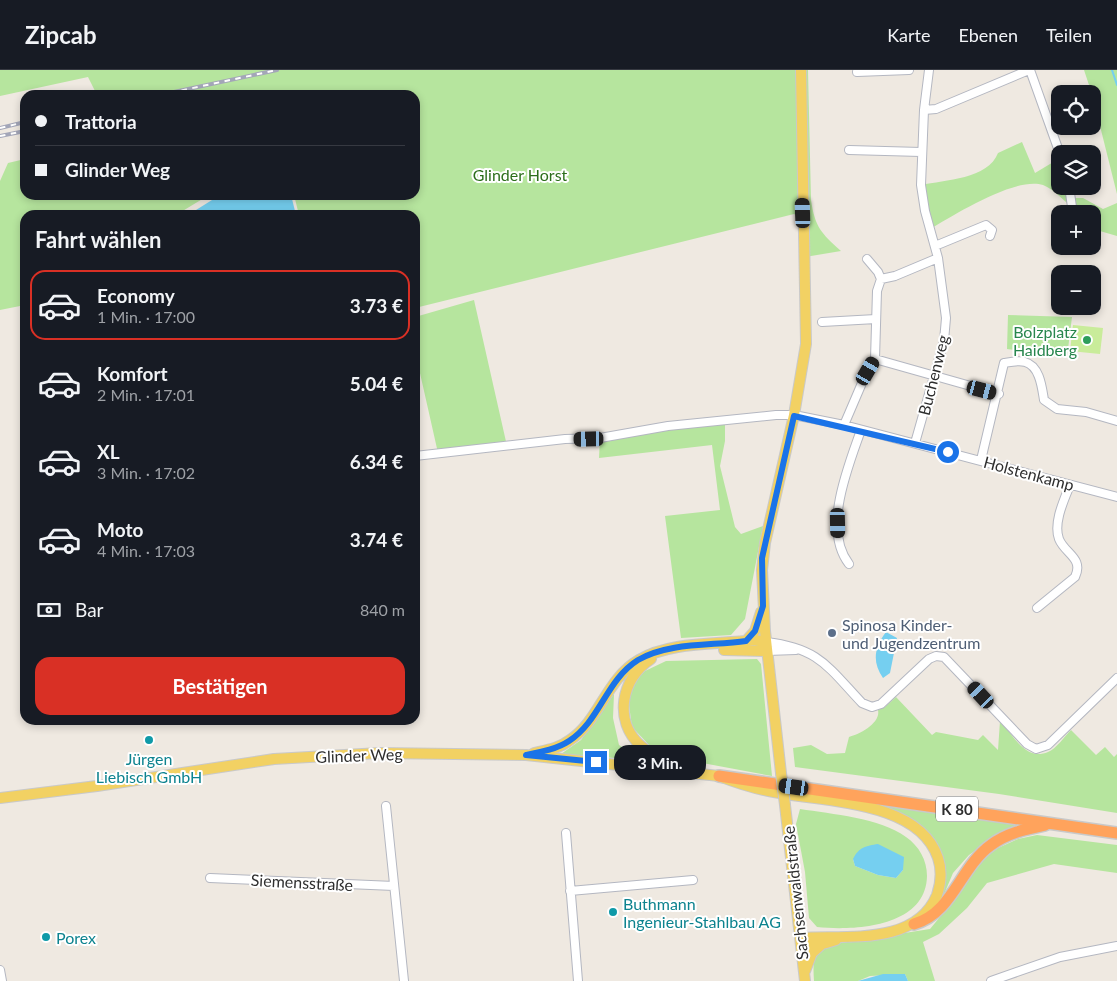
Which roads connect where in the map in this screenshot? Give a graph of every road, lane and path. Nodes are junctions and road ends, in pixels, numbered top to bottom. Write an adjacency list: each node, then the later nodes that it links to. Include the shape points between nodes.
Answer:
1 (801, 70): 20 (main road, Sachsenwaldstraße, via 806,337)
2 (909, 70): 5 (street)
3 (929, 70): 6 (street, Buchenweg)
4 (1030, 70): 6 (street, via 936,109); 7 (street)
5 (857, 72)
6 (924, 110): 9 (street, Buchenweg)
7 (1057, 145)
8 (849, 150): 9 (street)
9 (922, 152): 11 (street, Buchenweg, via 922,190)
10 (990, 236): 11 (street, via 992,230 986,225)
11 (935, 246): 12 (street, Buchenweg)
12 (938, 258): 14 (street); 18 (street, Buchenweg, via 946,318)
13 (867, 259): 14 (street)
14 (881, 279): 15 (street)
15 (876, 319): 16 (street); 17 (street)
16 (822, 322)
17 (875, 359): 18 (street); 22 (street)
18 (935, 377): 19 (street); 24 (street, Buchenweg)
19 (998, 394): 21 (street, via 1004,363 1025,362 1035,369 1044,400 1057,409 1086,412); 26 (street)
20 (794, 416): 22 (street, Holstenkamp); 25 (street, Holstenkamp, via 668,426 600,438); 30 (main road, Sachsenwaldstraße, via 762,558)
21 (1117, 421)
22 (844, 425): 23 (street, Holstenkamp)
23 (861, 430): 24 (street, Holstenkamp); 29 (street, via 838,507 841,554)
24 (915, 443): 26 (street, Holstenkamp)
25 (420, 455)
26 (981, 460): 27 (street, Holstenkamp)
27 (1070, 484): 28 (street, Holstenkamp); 31 (street, via 1059,517 1059,539 1077,561 1078,570 1075,577)
28 (1117, 497)
29 (849, 564)
30 (763, 606): 32 (main road, via 755,631); 33 (main road, Sachsenwaldstraße)
31 (1037, 608)
32 (746, 641): 33 (main road); 35 (main road, via 676,648 645,656 629,666 615,681 591,719 571,740)
33 (767, 646): 34 (street, via 810,654 824,663 862,703 872,707 882,703 930,658 944,657 1027,744 1036,749 1047,746); 36 (main road, via 672,651 649,660 632,677 623,708 631,734 648,752); 49 (main road, Sachsenwaldstraße, bridge)
34 (1117, 678)
35 (526, 755): 36 (main road, Glinder Weg / K 80); 38 (main road, Glinder Weg / K 80, via 380,753 274,759)
36 (686, 772): 37 (main road, Glinder Weg / K 80)
37 (719, 776): 40 (highway, K 80); 47 (main road, Glinder Weg, via 776,793 867,807 897,817 919,830 937,854 941,880 931,906)
38 (0, 798)
39 (386, 806): 45 (street)
40 (1053, 824): 42 (highway, K 80); 47 (highway, via 1016,832 990,845 970,866 941,908)
41 (566, 833): 46 (street)
42 (1117, 833)
43 (210, 878): 45 (street, Siemensstraße)
44 (693, 880): 46 (street)
45 (394, 886): 55 (street)
46 (570, 892): 56 (street)
47 (914, 924): 48 (main road, via 887,932)
48 (849, 937): 49 (main road); 50 (main road)
49 (801, 938): 50 (main road, via 808,945); 53 (main road, Sachsenwaldstraße)
50 (822, 944): 53 (main road, via 812,953)
51 (1117, 946): 57 (street, via 1060,957)
52 (0, 970): 54 (street)
53 (804, 978)
54 (2, 981)
55 (404, 981)
56 (578, 981)
57 (991, 981)

